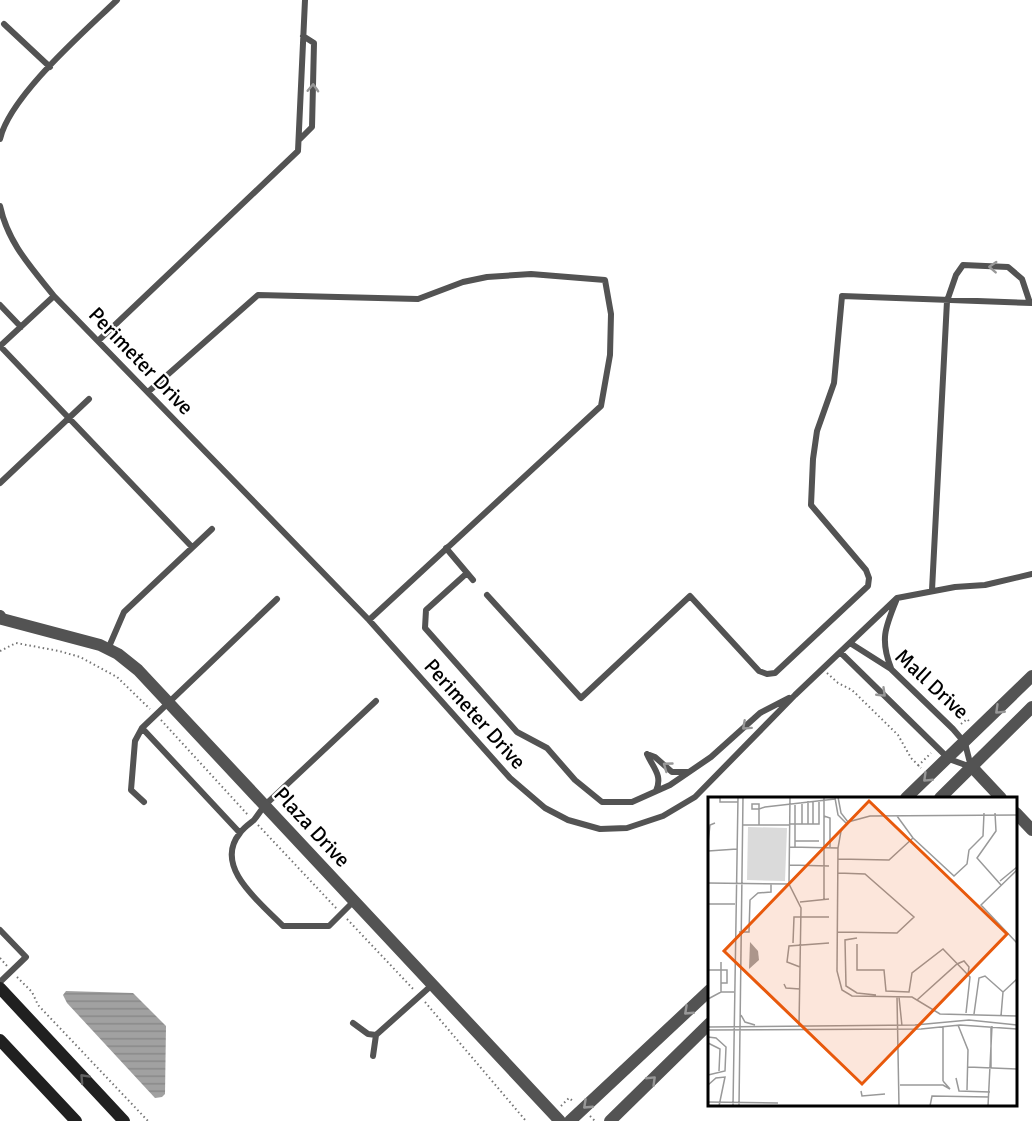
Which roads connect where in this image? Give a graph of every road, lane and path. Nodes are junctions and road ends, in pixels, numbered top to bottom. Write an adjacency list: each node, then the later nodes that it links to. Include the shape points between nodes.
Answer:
1 (117, 0): 5 (lane)
2 (305, 0): 4 (lane)
3 (4, 24): 5 (lane)
4 (303, 36): 7 (lane); 7 (lane, one-way to 4, via 312,127 314,43)
5 (50, 67): 6 (lane, via 17,104)
6 (0, 139)
7 (298, 141): 14 (lane, via 298,151)
8 (0, 206): 9 (lane, Perimeter Drive, via 12,243)
9 (54, 296): 13 (lane); 14 (lane, Perimeter Drive)
10 (947, 301): 11 (lane); 11 (lane, one-way to 10, via 1022,279 1008,267 963,265); 26 (lane); 27 (lane, via 842,296 834,383 817,430 811,505 866,570 868,586 775,673 759,671 690,596 581,698)
11 (1031, 303)
12 (0, 305): 13 (lane)
13 (21, 327): 15 (lane)
14 (98, 341): 16 (lane, Perimeter Drive)
15 (0, 346): 18 (lane)
16 (148, 393): 22 (lane, via 258,295 418,299 487,277 531,274 605,280 612,314 601,406); 31 (lane, Perimeter Drive)
17 (89, 399): 18 (lane)
18 (69, 418): 19 (lane); 21 (lane)
19 (0, 483)
20 (212, 529): 21 (lane)
21 (192, 547): 33 (lane, via 124,612)
22 (446, 548): 23 (lane); 31 (lane)
23 (467, 573): 25 (lane); 50 (lane, via 426,610 425,628 517,732 547,748 575,780 602,802 632,802)
24 (1032, 574): 26 (lane, via 985,585)
25 (473, 580)
26 (932, 590): 28 (lane)
27 (487, 595)
28 (897, 598): 32 (lane, Perimeter Drive); 36 (lane, via 884,641)
29 (277, 599): 41 (lane)
30 (1, 619): 33 (street, Plaza Drive)
31 (369, 620): 39 (lane, Perimeter Drive, via 510,778 545,808 600,830 627,828 663,816 695,797)
32 (850, 643): 35 (lane, Perimeter Drive); 36 (lane, Mall Drive)
33 (108, 649): 41 (street, Plaza Drive, via 138,670)
34 (0, 651): 42 (path, via 16,643 80,657 117,678)
35 (840, 652): 39 (lane, Perimeter Drive); 46 (lane, Mall Drive, one-way to 46)
36 (891, 669): 45 (lane, Mall Drive)
37 (1032, 676): 45 (street, one-way to 45)
38 (835, 680): 47 (path, via 852,690 898,735)
39 (795, 694): 49 (lane, one-way to 49, via 760,713)
40 (376, 701): 55 (lane)
41 (170, 702): 44 (lane); 55 (street, Plaza Drive)
42 (146, 704)
43 (1032, 707): 48 (street)
44 (142, 728): 54 (lane, via 135,741 131,790); 58 (lane)
45 (965, 742): 46 (street); 48 (lane, Mall Drive)
46 (949, 759): 48 (lane, Mall Drive); 51 (street, one-way to 51)
47 (918, 766)
48 (972, 767): 52 (street); 53 (street, Mall Drive)
49 (689, 772): 50 (lane); 50 (lane, one-way to 50, via 672,772 647,754 659,774)
50 (656, 791)
51 (907, 797)
52 (941, 797)
53 (1000, 797)
54 (144, 802)
55 (265, 805): 58 (lane); 59 (street, Plaza Drive)
56 (1017, 814): 57 (street)
57 (1032, 830)
58 (240, 832): 59 (lane, via 234,843 234,870 283,926 329,926)
59 (354, 900): 64 (street, Plaza Drive)
60 (0, 930): 62 (lane, via 26,957)
61 (0, 958): 62 (path)
62 (12, 971): 63 (lane); 74 (path, via 32,992 38,1005)
63 (0, 982)
64 (433, 985): 69 (lane); 75 (street, Plaza Drive)
65 (0, 988): 73 (main road, one-way to 65)
66 (708, 992): 76 (street, one-way to 76)
67 (353, 1023): 69 (lane, via 368,1035)
68 (708, 1025): 77 (street, one-way to 68)
69 (376, 1035): 71 (lane)
70 (0, 1040): 72 (main road)
71 (373, 1056)
72 (76, 1121)
73 (124, 1121)
74 (148, 1121)
75 (560, 1121)
76 (570, 1121)
77 (610, 1121)

